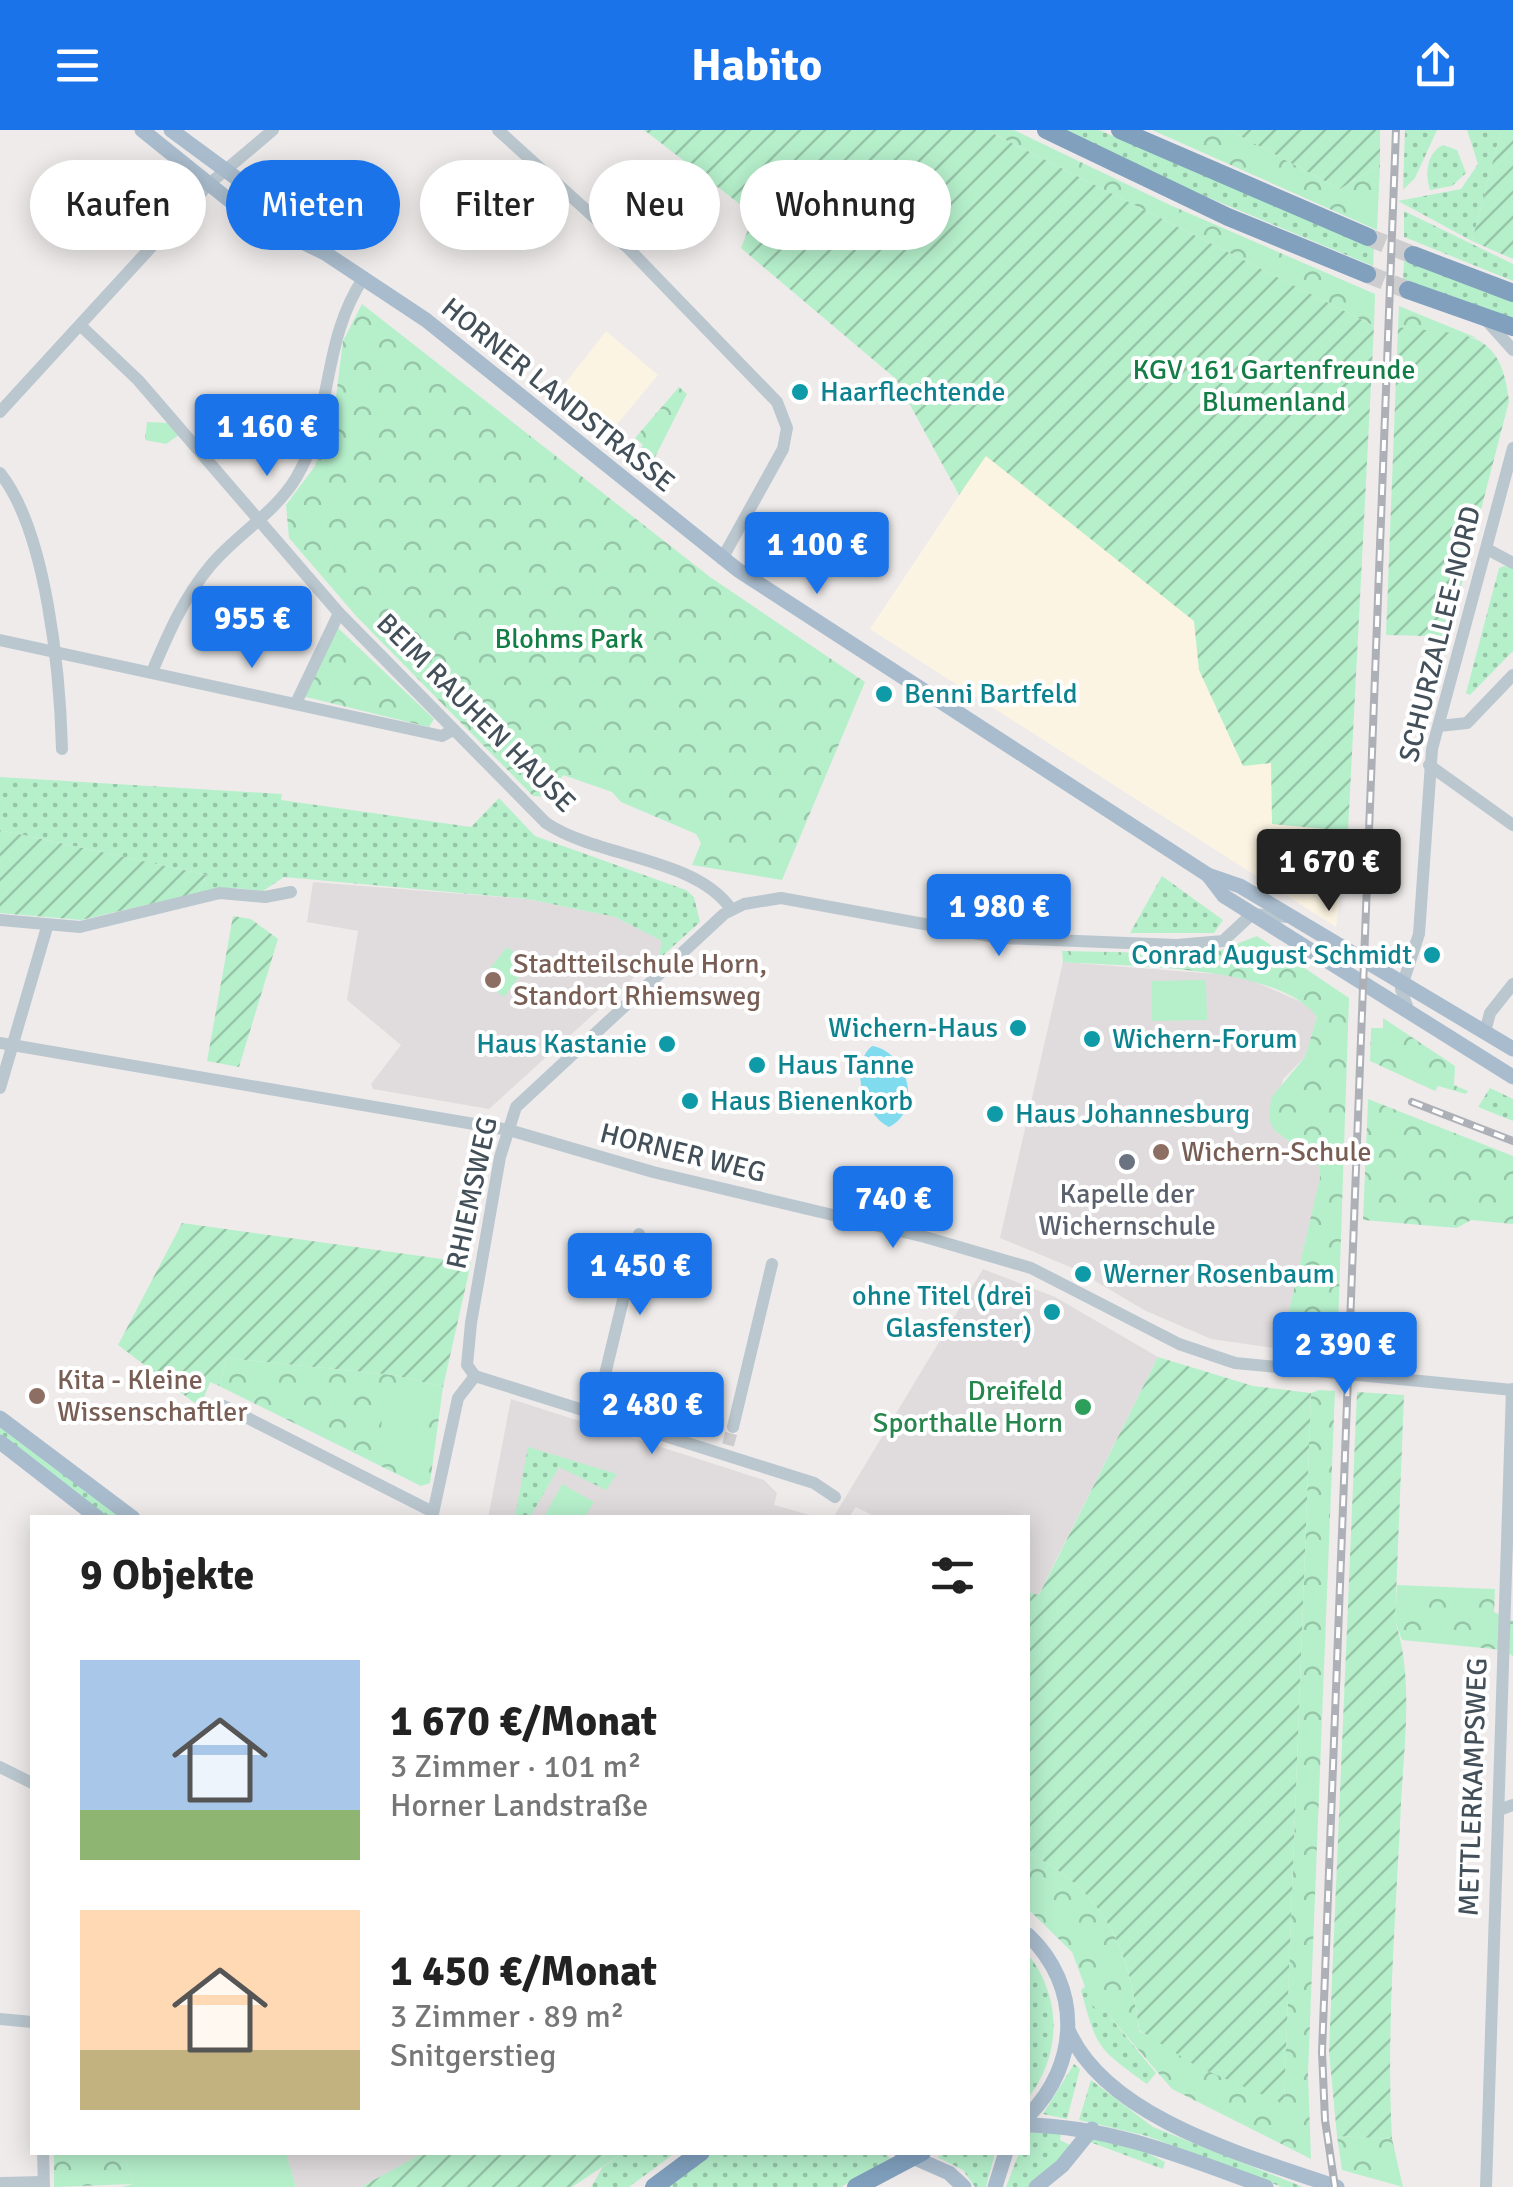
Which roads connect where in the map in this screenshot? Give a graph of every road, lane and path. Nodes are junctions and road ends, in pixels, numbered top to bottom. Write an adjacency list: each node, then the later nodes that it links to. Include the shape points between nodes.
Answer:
1 (142, 130): 8 (main road, HORNER LANDSTRASSE)
2 (171, 130): 7 (main road, HORNER LANDSTRASSE)
3 (273, 130): 7 (street)
4 (498, 130): 25 (street, via 628,248 780,407 787,428 783,448)
5 (1046, 130): 12 (highway)
6 (1120, 130): 9 (highway)
7 (223, 170): 8 (street); 10 (main road, HORNER LANDSTRASSE)
8 (209, 184): 10 (main road, HORNER LANDSTRASSE, via 269,226); 17 (street)
9 (1368, 238)
10 (326, 253): 13 (main road, HORNER LANDSTRASSE)
11 (1413, 255): 15 (highway)
12 (1366, 274)
13 (364, 277): 23 (street, via 334,336 324,409 306,458); 25 (main road, HORNER LANDSTRASSE, via 490,369)
14 (1408, 290): 16 (highway)
15 (1513, 293)
16 (1482, 316): 18 (highway); 19 (street)
17 (81, 326): 20 (street); 23 (street, BEIM RAUHEN HAUSE, via 138,380)
18 (1513, 327)
19 (1513, 350)
20 (0, 412)
21 (1513, 448): 24 (street, SCHURZALLEE-NORD)
22 (0, 473): 29 (street, via 30,530)
23 (258, 521): 27 (street, BEIM RAUHEN HAUSE); 30 (street, via 184,600)
24 (1487, 549): 26 (street); 33 (street, SCHURZALLEE-NORD)
25 (722, 558): 38 (main road, HORNER LANDSTRASSE)
26 (1513, 563)
27 (339, 613): 32 (street); 34 (street, BEIM RAUHEN HAUSE)
28 (0, 640): 29 (street)
29 (54, 652): 30 (street); 35 (street)
30 (152, 672): 32 (street)
31 (1513, 675): 33 (street, via 1467,723)
32 (296, 702): 34 (street, via 442,736)
33 (1438, 726): 36 (street, SCHURZALLEE-NORD)
34 (453, 730): 40 (street, BEIM RAUHEN HAUSE, via 566,836 702,883)
35 (62, 749)
36 (1429, 764): 37 (street); 45 (street, SCHURZALLEE-NORD, via 1419,934)
37 (1513, 825)
38 (1208, 876): 41 (main road, HORNER LANDSTRASSE, via 1216,890); 42 (main road, HORNER LANDSTRASSE, via 1224,878)
39 (291, 892): 44 (street, via 220,892 96,925)
40 (731, 909): 41 (street, via 782,898 986,936 1177,945 1223,941); 56 (street, RHIEMSWEG, via 525,1095)
41 (1252, 914): 42 (street); 47 (main road, HORNER LANDSTRASSE)
42 (1294, 919): 45 (main road, HORNER LANDSTRASSE)
43 (0, 920): 44 (street)
44 (47, 927): 50 (street)
45 (1402, 983): 47 (street); 48 (main road, HORNER LANDSTRASSE)
46 (1513, 984): 48 (street, via 1490,1013)
47 (1408, 1009): 51 (main road, HORNER LANDSTRASSE)
48 (1485, 1032): 52 (main road, HORNER LANDSTRASSE)
49 (0, 1043): 50 (street, HORNER WEG)
50 (15, 1045): 55 (street); 56 (street, HORNER WEG)
51 (1465, 1046): 53 (main road); 54 (main road)
52 (1513, 1048)
53 (1513, 1066)
54 (1513, 1076)
55 (0, 1088)
56 (509, 1130): 59 (street, RHIEMSWEG, via 467,1354); 61 (street, HORNER WEG, via 997,1256 1210,1356 1274,1370)
57 (640, 1234): 60 (street)
58 (772, 1264): 64 (street)
59 (474, 1376): 66 (street, via 726,1452); 67 (street, RHIEMSWEG, via 458,1398)
60 (602, 1387)
61 (1513, 1389): 70 (street, METTLERKAMPSWEG)
62 (224, 1406): 67 (street, RHIEMSWEG)
63 (0, 1418): 69 (main road)
64 (733, 1428)
65 (0, 1442): 68 (main road)
66 (835, 1497)
67 (432, 1514)
68 (94, 1515)
69 (128, 1515)
70 (1508, 1605): 71 (street, METTLERKAMPSWEG)
71 (1499, 1759): 73 (street); 76 (street, METTLERKAMPSWEG)
72 (0, 1767): 74 (street)
73 (1513, 1772)
74 (30, 1782)
75 (1513, 1805): 76 (street)
76 (1498, 1810): 98 (street, METTLERKAMPSWEG)
77 (1030, 1937): 80 (main road, via 1062,1984)
78 (0, 2019): 79 (street)
79 (30, 2022)
80 (1069, 2032): 81 (main road, via 1053,2086); 97 (main road, via 1083,2059 1138,2105)
81 (1030, 2114)
82 (1030, 2125): 83 (main road)
83 (1092, 2129): 95 (main road); 96 (main road)
84 (42, 2155): 90 (street)
85 (697, 2155): 91 (highway)
86 (909, 2155): 92 (highway)
87 (913, 2155): 93 (main road)
88 (1005, 2155): 94 (main road)
89 (0, 2183): 90 (street)
90 (44, 2184)
91 (654, 2187)
92 (856, 2187)
93 (964, 2187)
94 (995, 2187)
95 (1036, 2187)
96 (1266, 2187)
97 (1336, 2187)
98 (1486, 2187)

